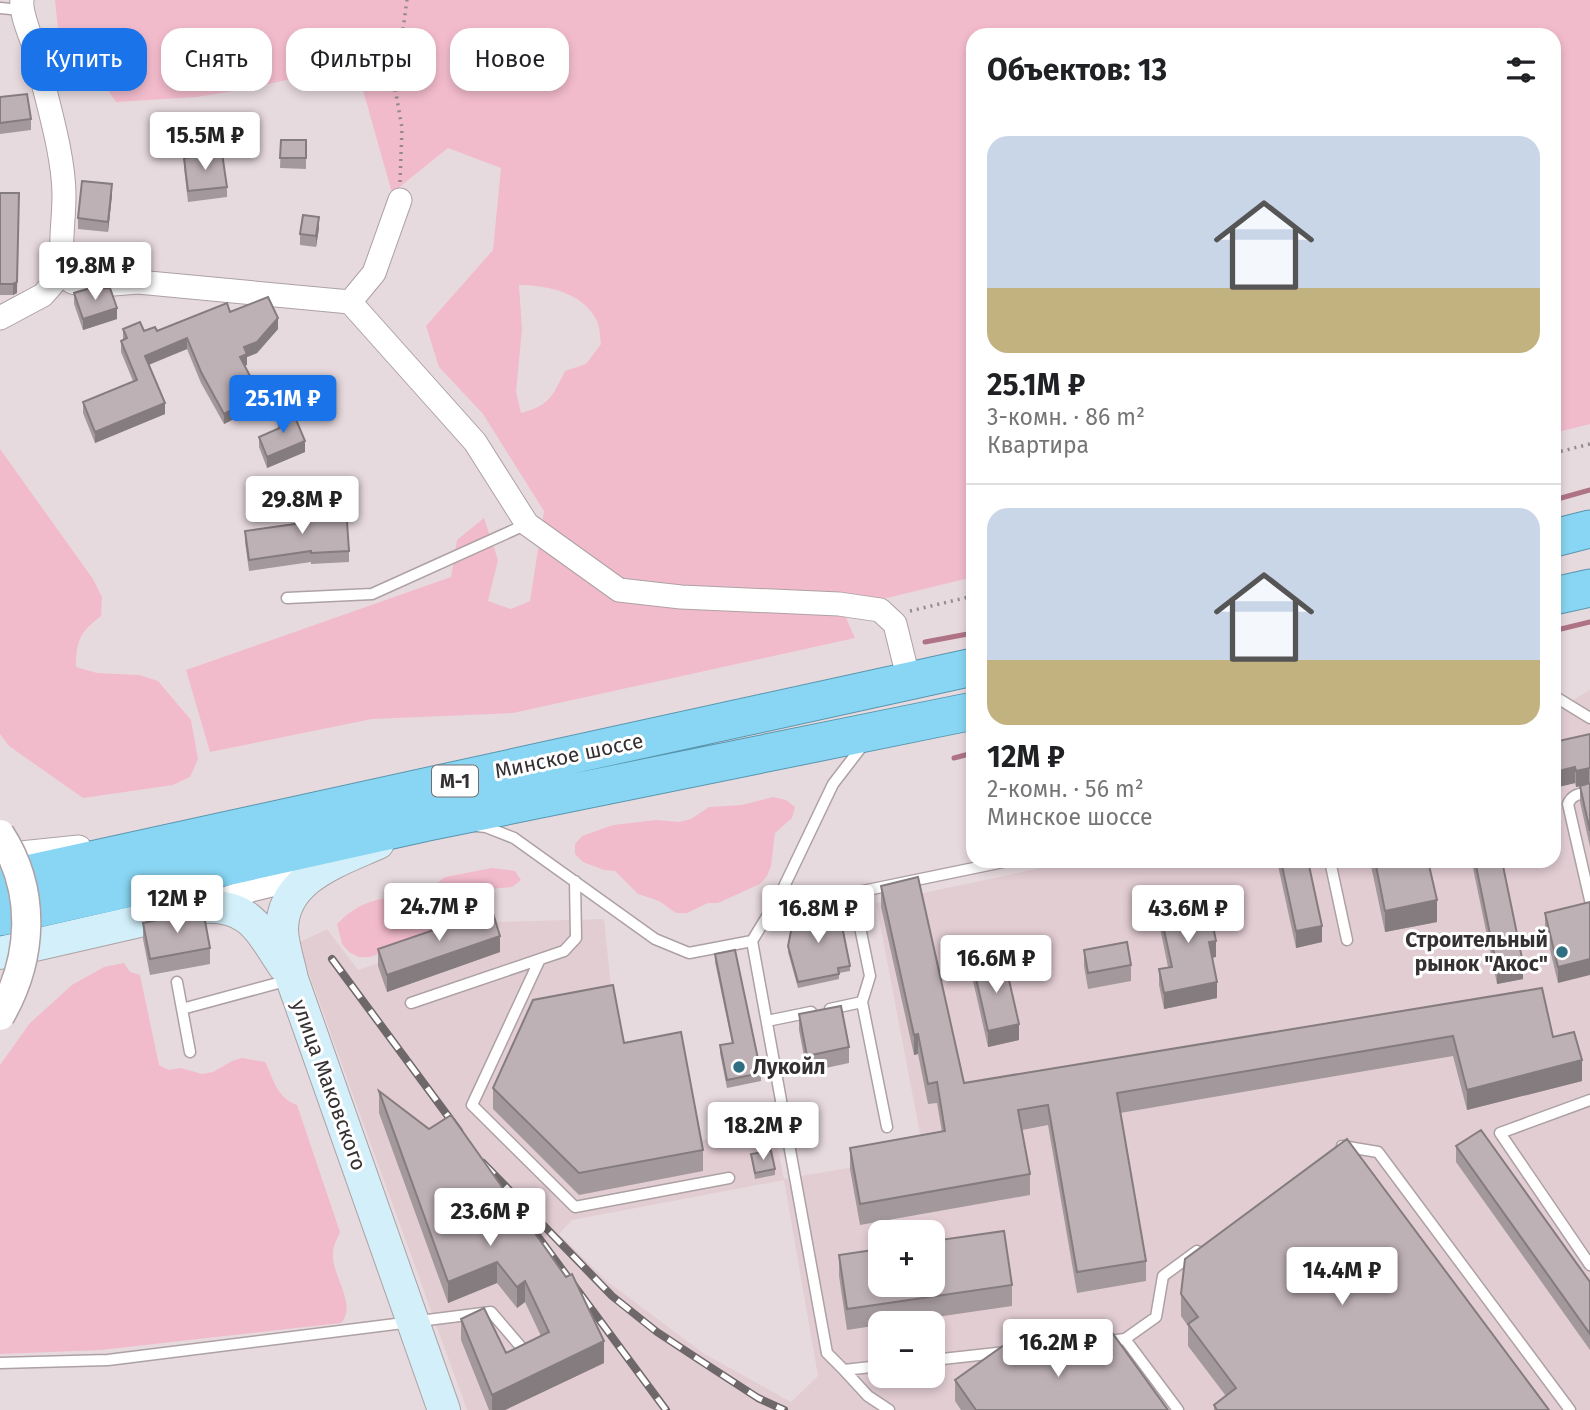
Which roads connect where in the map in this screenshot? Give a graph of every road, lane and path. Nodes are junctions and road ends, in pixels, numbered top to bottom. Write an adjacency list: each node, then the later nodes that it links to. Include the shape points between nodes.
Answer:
1 (407, 0): 3 (path, via 395,88 402,128)
2 (14, 6): 4 (street, via 31,33 57,147 64,195)
3 (400, 200): 5 (street, via 374,273)
4 (63, 272): 5 (street, via 72,282 89,286 138,282); 6 (street, via 43,295)
5 (350, 302): 9 (street, via 475,442)
6 (0, 318)
7 (1590, 444): 8 (path)
8 (1561, 451)
9 (527, 524): 12 (lane, via 372,594); 14 (street, via 619,590 839,604 880,610)
10 (1590, 530): 11 (highway)
11 (1561, 536)
12 (288, 598)
13 (966, 598): 14 (path)
14 (887, 617): 16 (street, via 895,624)
15 (966, 669): 16 (highway, Минское шоссе / М-1)
16 (909, 681): 23 (highway, Минское шоссе / М-1)
17 (1561, 700): 19 (lane)
18 (966, 712): 20 (highway, Минское шоссе / М-1)
19 (1590, 717)
20 (877, 729): 22 (highway, Минское шоссе / М-1); 32 (lane, via 833,784)
21 (1590, 792): 33 (lane, via 1570,798 1568,804)
22 (423, 823): 28 (main road, улица Маковского); 30 (lane, via 486,827 514,838); 35 (highway, Минское шоссе / М-1)
23 (246, 827): 25 (street); 29 (highway, Минское шоссе / М-1)
24 (0, 834): 45 (street, bridge, via 23,886 27,932 19,976)
25 (0, 855)
26 (976, 868): 31 (lane)
27 (1332, 868): 36 (lane)
28 (312, 875): 34 (street); 40 (main road, улица Маковского, via 294,891 284,910 282,933)
29 (0, 880)
30 (575, 881): 37 (lane, via 655,939 689,953); 39 (lane, via 576,938 564,951)
31 (853, 894): 32 (lane); 42 (lane, via 870,976)
32 (780, 895): 37 (lane)
33 (1590, 900)
34 (201, 907): 38 (main road); 40 (main road, via 231,907 247,917)
35 (0, 917)
36 (1347, 940)
37 (752, 941): 46 (lane)
38 (0, 953)
39 (540, 959): 43 (lane); 51 (lane, via 472,1105 575,1207)
40 (292, 979): 44 (lane); 54 (main road, улица Маковского)
41 (177, 982): 44 (lane)
42 (862, 1002): 46 (lane); 49 (lane)
43 (411, 1003)
44 (182, 1009): 47 (lane)
45 (0, 1016)
46 (766, 1021): 62 (lane, via 827,1353)
47 (190, 1052)
48 (1590, 1100): 53 (lane, via 1500,1133)
49 (887, 1128)
50 (1327, 1154): 66 (lane, via 1338,1146 1378,1152)
51 (729, 1178)
52 (1207, 1243): 55 (lane, via 1163,1276 1156,1317)
53 (1590, 1265)
54 (414, 1324): 56 (lane, via 491,1312); 60 (lane, via 108,1360); 63 (main road, улица Маковского)
55 (1125, 1339): 57 (lane); 65 (lane)
56 (521, 1347)
57 (1043, 1348)
58 (1015, 1351): 59 (lane)
59 (945, 1359)
60 (0, 1363)
61 (868, 1367): 62 (lane)
62 (844, 1370): 64 (lane)
63 (444, 1410)
64 (889, 1410)
65 (1178, 1410)
66 (1570, 1410)

